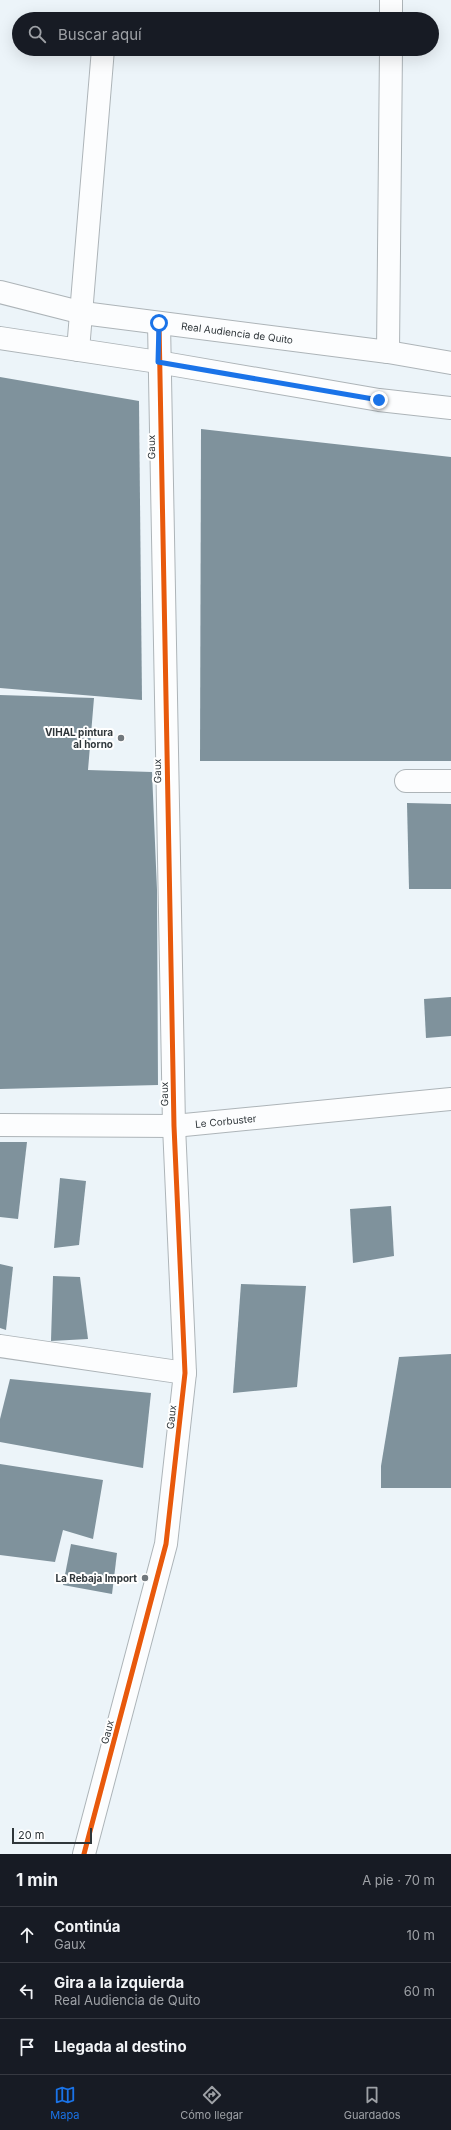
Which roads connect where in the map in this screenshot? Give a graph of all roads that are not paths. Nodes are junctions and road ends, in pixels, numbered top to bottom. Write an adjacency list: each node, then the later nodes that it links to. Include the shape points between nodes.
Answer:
1 (391, 0): 2 (street)
2 (391, 12)
3 (102, 56): 6 (street)
4 (391, 56): 10 (street)
5 (0, 292): 6 (street, Real Audiencia de Quito)
6 (83, 313): 7 (street, Real Audiencia de Quito); 9 (street)
7 (159, 323): 10 (street, Real Audiencia de Quito); 11 (street, Gaux)
8 (0, 338): 9 (street)
9 (78, 350): 11 (street)
10 (388, 352): 12 (street, Real Audiencia de Quito)
11 (158, 362): 13 (street, via 379,400); 18 (street, Gaux)
12 (451, 363)
13 (451, 408)
14 (406, 781): 15 (street)
15 (451, 781)
16 (451, 1099): 18 (street, Le Corbuster)
17 (0, 1125): 18 (street, Le Corbuster)
18 (174, 1126): 20 (street, Gaux)
19 (0, 1346): 20 (street)
20 (185, 1373): 21 (street, Gaux, via 166,1544)
21 (84, 1854)

